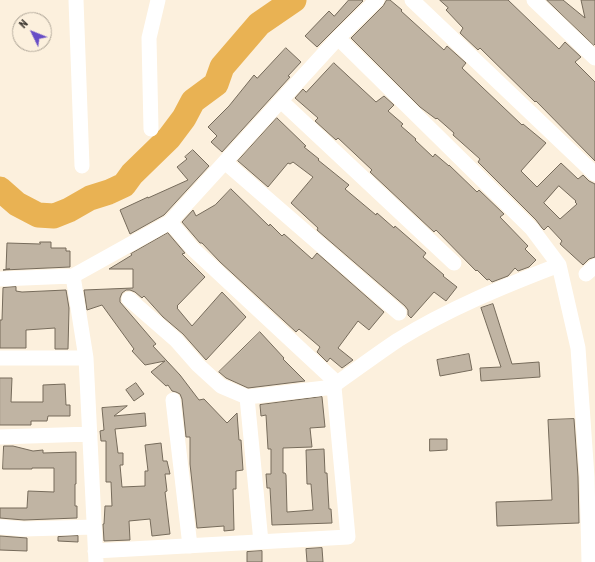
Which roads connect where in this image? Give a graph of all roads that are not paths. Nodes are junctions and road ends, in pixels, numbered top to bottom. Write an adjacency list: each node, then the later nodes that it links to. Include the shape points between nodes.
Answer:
1 (76, 0): 11 (street)
2 (158, 0): 9 (street, via 149,38)
3 (376, 0): 6 (street)
4 (412, 0): 12 (street)
5 (534, 0): 7 (street)
6 (338, 38): 8 (street); 15 (street, via 532,229)
7 (595, 58)
8 (281, 101): 10 (street); 14 (street)
9 (151, 129)
10 (225, 162): 13 (street); 19 (street)
11 (82, 166)
12 (595, 174)
13 (170, 222): 16 (street); 22 (street, via 194,249)
14 (454, 263)
15 (559, 265): 22 (street, via 454,309 398,340); 32 (street, via 578,348 587,477)
16 (73, 276): 17 (street); 21 (street)
17 (0, 279)
18 (129, 298): 23 (street, via 176,340 221,386)
19 (399, 313)
20 (0, 358): 21 (street)
21 (86, 358): 25 (street)
22 (336, 385): 23 (street); 29 (street, via 348,537)
23 (247, 397): 29 (street)
24 (173, 400): 30 (street)
25 (90, 434): 26 (street); 28 (street)
26 (0, 437)
27 (0, 527): 28 (street)
28 (94, 527): 31 (street)
29 (261, 542): 30 (street)
30 (190, 546): 31 (street)
31 (95, 557)
32 (589, 562)

